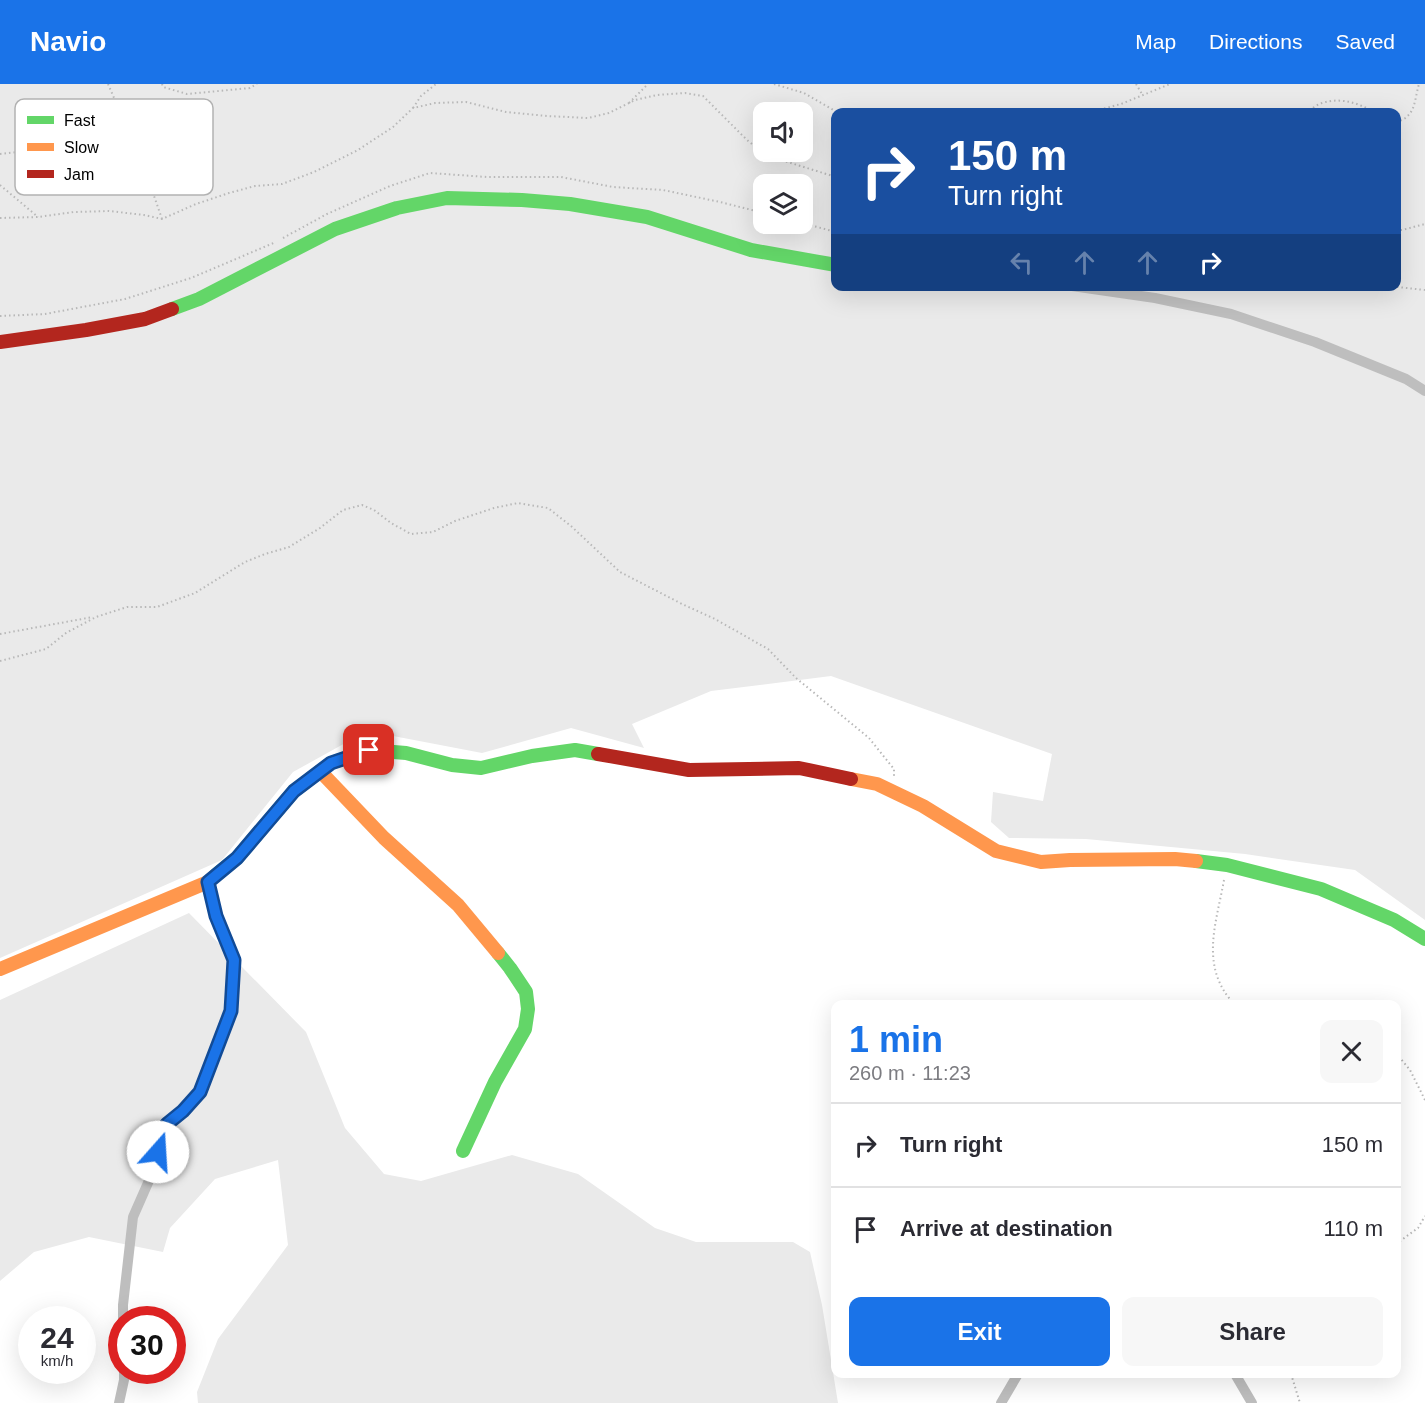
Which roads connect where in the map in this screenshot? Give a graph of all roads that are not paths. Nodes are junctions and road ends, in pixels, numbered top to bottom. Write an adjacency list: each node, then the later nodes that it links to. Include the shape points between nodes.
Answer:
1 (831, 265): 3 (street, via 751,250 636,215 570,204 447,198 397,208 335,230 199,299 145,319)
2 (1107, 291): 4 (street, via 1230,314 1315,342 1406,379)
3 (0, 342)
4 (1425, 391)
5 (320, 771): 6 (street, via 294,791 237,858); 7 (street, via 331,763 369,750 481,768 575,750 689,770 798,768 877,784 923,806 996,851 1041,862 1175,859 1227,865 1321,889 1394,920); 9 (street, via 384,838 458,905 526,992 525,1029)
6 (208, 882): 8 (street); 10 (street, via 216,916 234,960 231,1011 200,1092 160,1136 151,1176 133,1217)
7 (1425, 939)
8 (0, 969)
9 (463, 1151)
10 (123, 1306)
11 (1015, 1378): 15 (street)
12 (1237, 1378): 16 (street)
13 (123, 1384): 14 (street)
14 (119, 1403)
15 (1001, 1403)
16 (1252, 1403)

